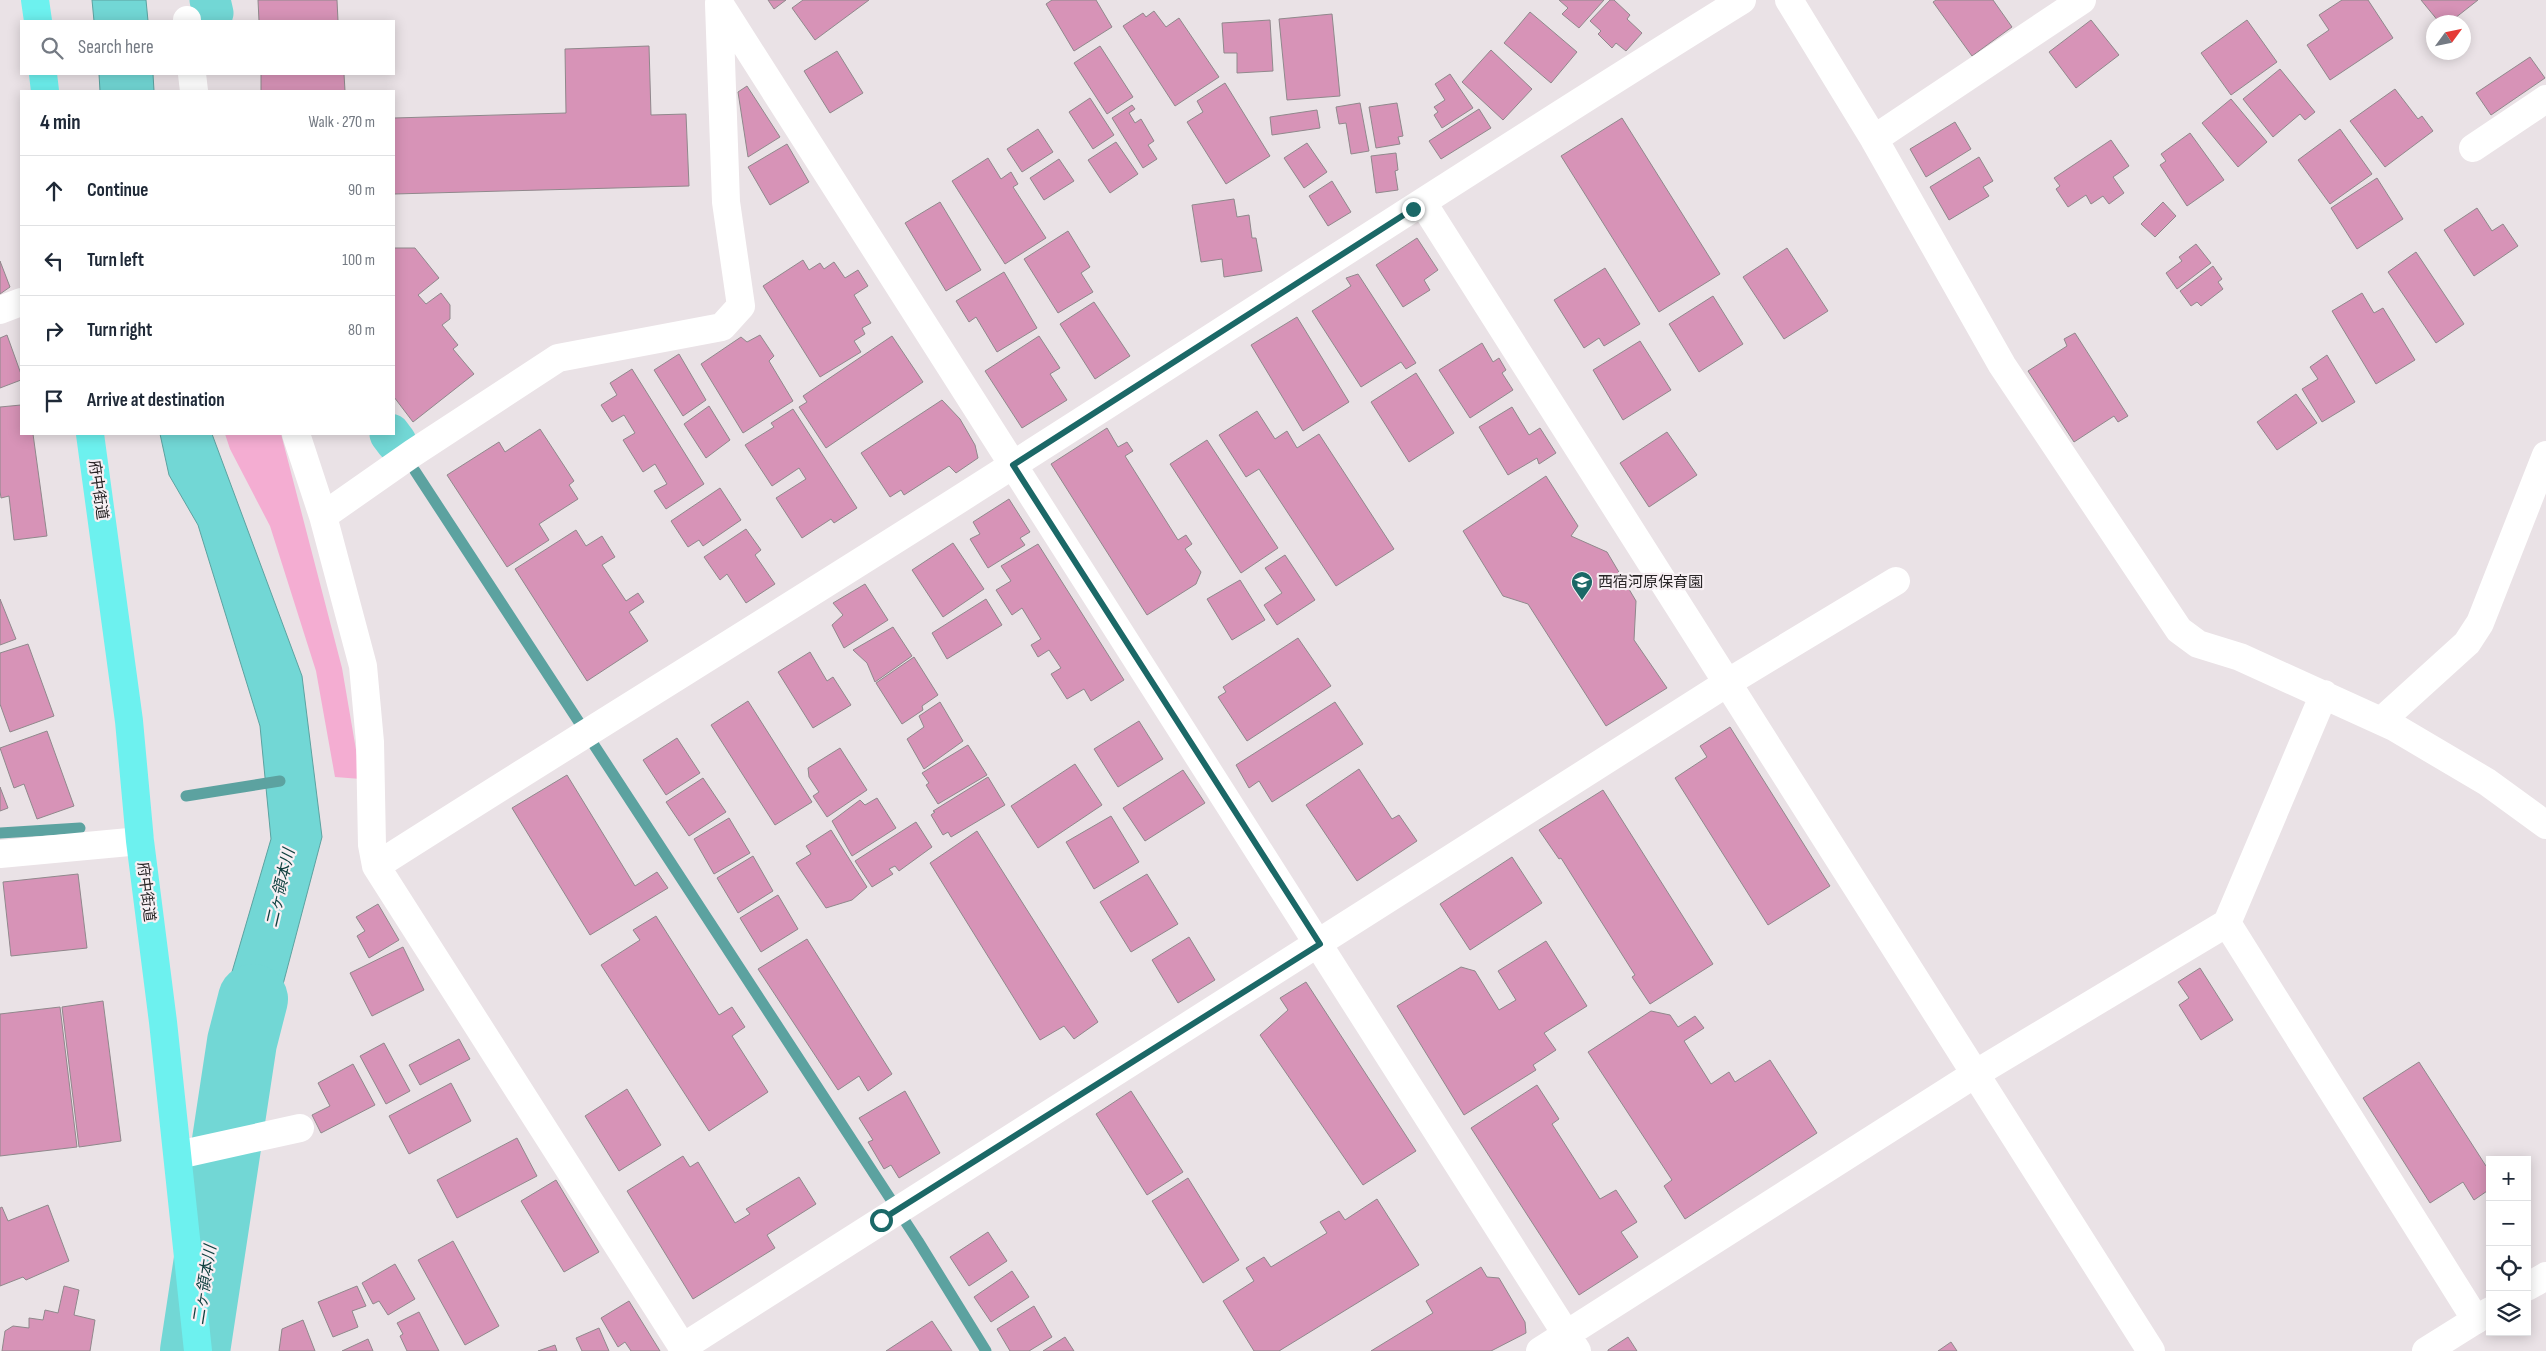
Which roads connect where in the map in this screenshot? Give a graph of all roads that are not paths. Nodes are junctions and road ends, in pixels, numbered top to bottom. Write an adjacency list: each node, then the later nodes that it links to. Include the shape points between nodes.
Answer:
1 (36, 0): 6 (main road)
2 (1742, 0): 14 (street)
3 (1789, 0): 12 (street)
4 (2082, 0): 12 (street)
5 (719, 2): 20 (street); 21 (street, via 726,202 741,306 722,327 558,358)
6 (38, 20)
7 (43, 75): 9 (main road)
8 (192, 75): 10 (street)
9 (45, 90)
10 (194, 90)
11 (2546, 98): 13 (street)
12 (1874, 139): 24 (street, via 2002,365 2179,630 2198,644 2240,657)
13 (2473, 148)
14 (1423, 203): 20 (street); 23 (street)
15 (20, 302): 16 (street)
16 (0, 310)
17 (90, 435): 27 (main road, 府中街道, via 129,721)
18 (296, 435): 21 (street)
19 (2546, 455): 25 (street, via 2480,623 2467,643)
20 (1013, 465): 29 (street); 31 (street)
21 (323, 516): 29 (street, via 363,666 370,742 372,846)
22 (1896, 582): 23 (street)
23 (1727, 683): 31 (street); 32 (street)
24 (2324, 694): 25 (street); 30 (street)
25 (2381, 721): 26 (street, via 2487,782)
26 (2546, 825)
27 (140, 841): 28 (street); 34 (main road, 府中街道)
28 (0, 854)
29 (376, 866): 39 (street)
30 (2227, 923): 32 (street); 37 (street)
31 (1320, 944): 38 (street); 39 (street)
32 (1975, 1074): 38 (street); 42 (street)
33 (300, 1128): 34 (street)
34 (180, 1155): 40 (main road, 府中街道)
35 (2546, 1276): 36 (street)
36 (2531, 1285)
37 (2483, 1315): 43 (street)
38 (1572, 1342): 41 (street)
39 (684, 1349)
40 (198, 1351)
41 (1540, 1351)
42 (2150, 1351)
43 (2426, 1351)

